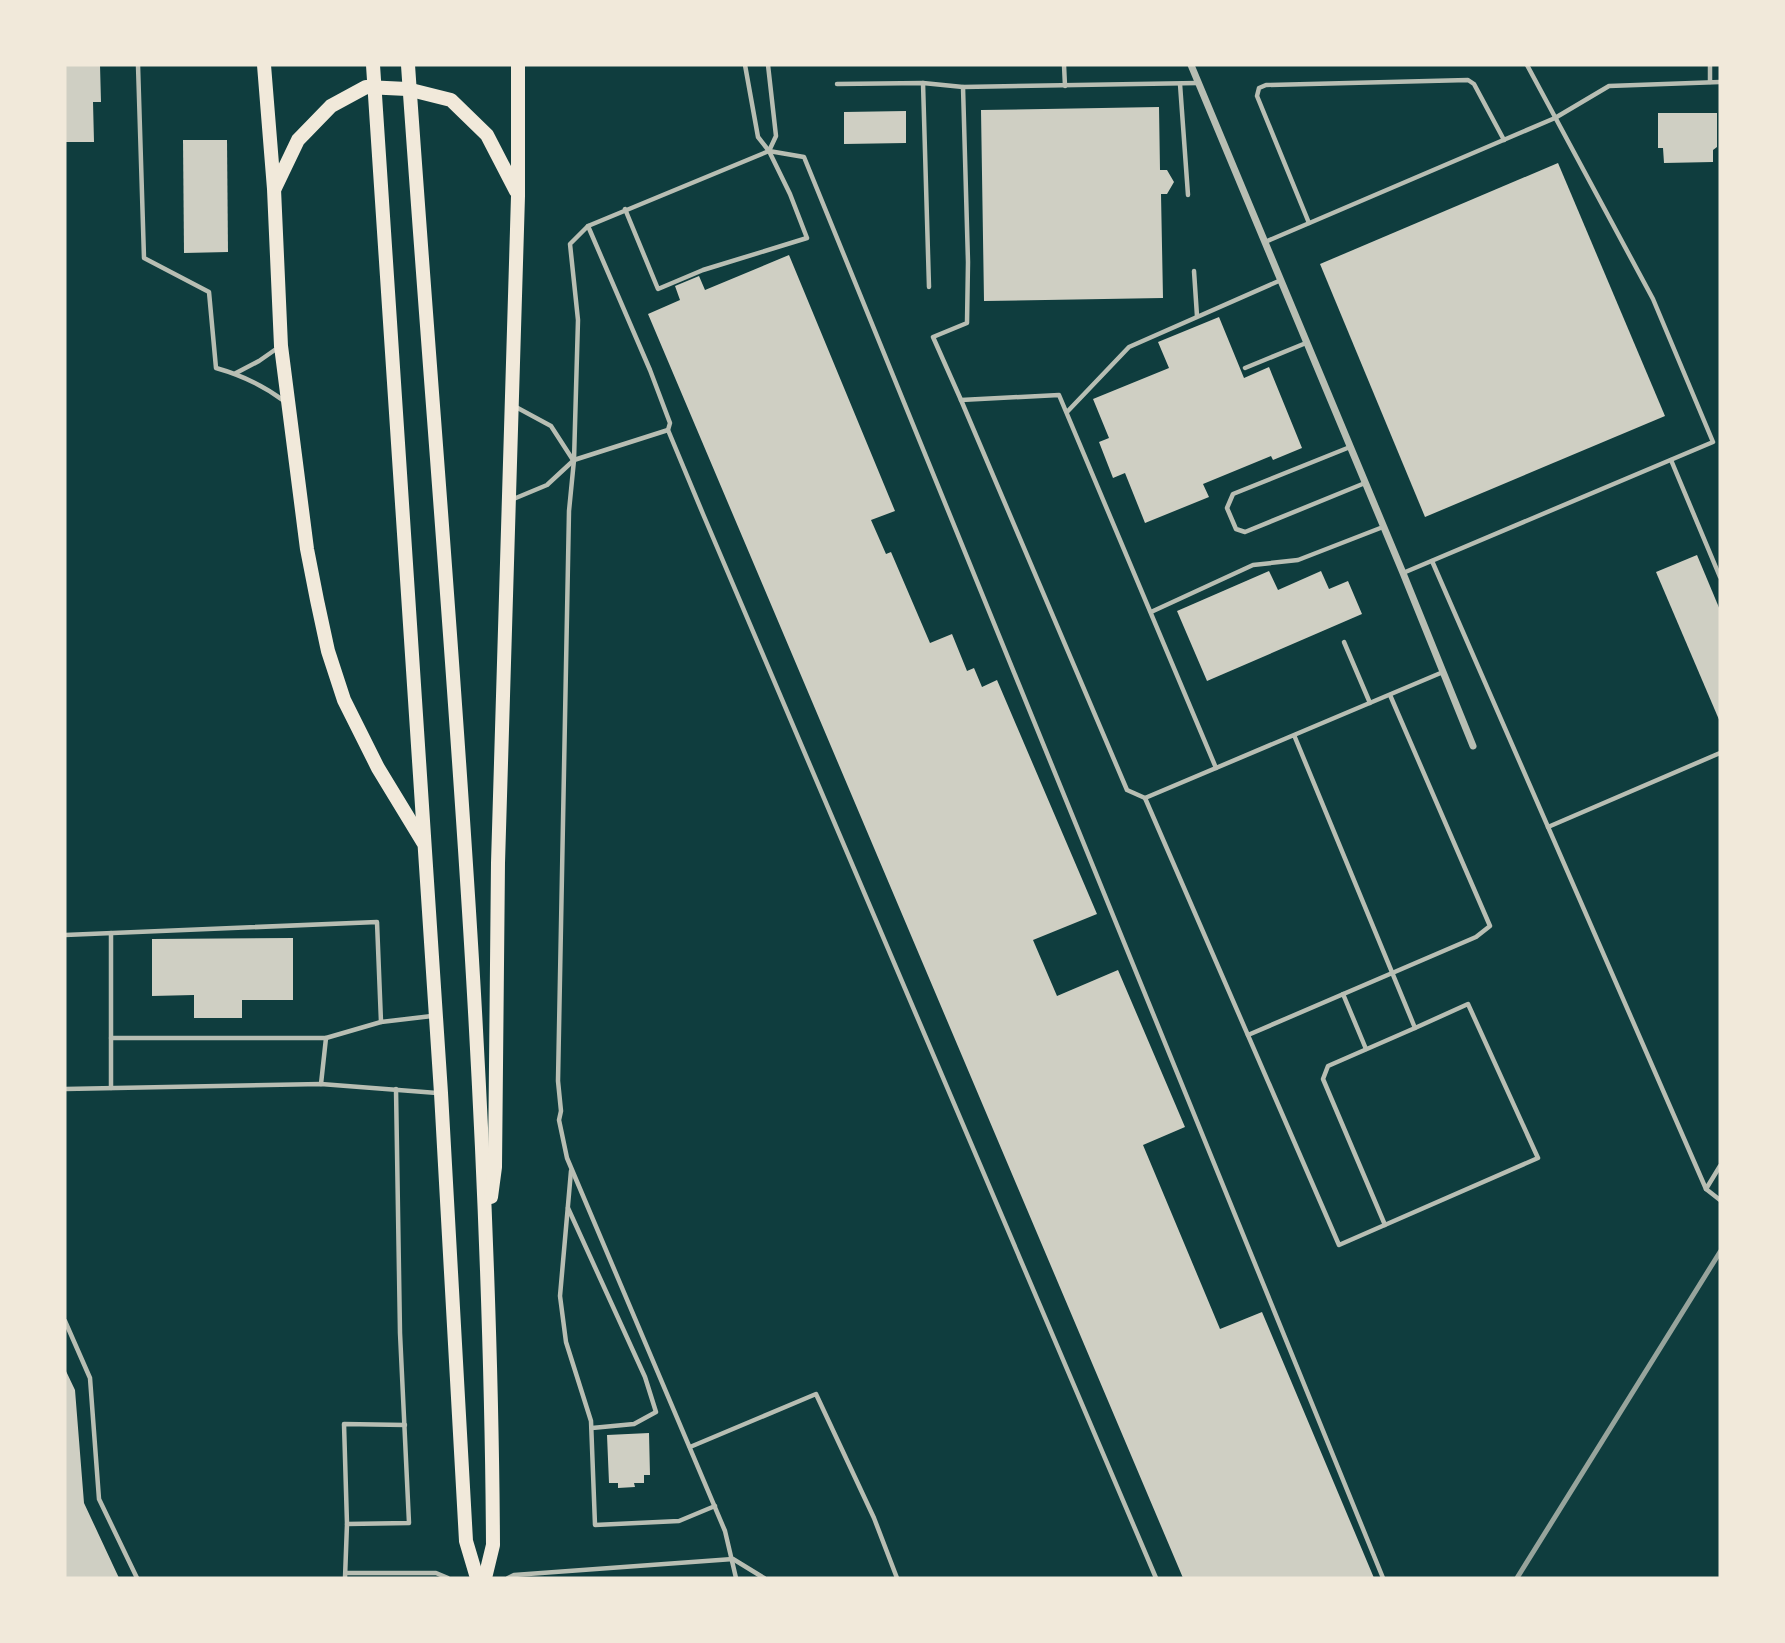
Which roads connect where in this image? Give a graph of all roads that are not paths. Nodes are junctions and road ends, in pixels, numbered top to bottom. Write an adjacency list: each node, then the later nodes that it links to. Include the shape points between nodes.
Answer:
1 (138, 65): 37 (lane, via 144,258 209,292 216,368)
2 (264, 65): 23 (main road)
3 (373, 65): 63 (main road)
4 (408, 65): 86 (main road)
5 (518, 65): 25 (main road)
6 (746, 65): 22 (lane, via 758,137)
7 (768, 65): 22 (lane, via 776,136)
8 (1063, 65): 18 (lane)
9 (1191, 65): 15 (street)
10 (1527, 65): 20 (lane)
11 (1710, 65): 12 (lane)
12 (1710, 82): 13 (lane); 20 (lane, via 1609,86)
13 (1720, 82)
14 (923, 83): 16 (lane); 19 (lane); 32 (lane)
15 (1199, 83): 17 (lane); 29 (street)
16 (837, 84)
17 (1180, 84): 18 (lane); 24 (lane)
18 (1065, 86): 19 (lane)
19 (963, 87): 38 (lane, via 967,323 933,337)
20 (1555, 118): 21 (lane); 45 (lane, via 1653,299 1713,442)
21 (1504, 140): 27 (lane); 27 (lane, via 1474,83 1468,80 1266,85 1259,88 1257,96)
22 (769, 150): 26 (lane); 26 (lane, via 807,238 658,289); 104 (lane, via 804,157)
23 (274, 189): 25 (main road, via 298,140 331,106 366,87 407,89 451,100 487,135); 35 (main road)
24 (1188, 195)
25 (518, 196): 40 (main road)
26 (625, 209): 28 (lane)
27 (1310, 223): 29 (lane)
28 (588, 226): 42 (lane, via 650,370 670,423); 44 (lane, via 570,244 578,320)
29 (1265, 242): 31 (street)
30 (1194, 271): 33 (lane)
31 (1280, 280): 33 (lane); 34 (street)
32 (929, 287)
33 (1197, 316): 41 (lane, via 1129,346)
34 (1307, 342): 36 (lane); 43 (street)
35 (281, 346): 37 (lane); 39 (main road)
36 (1245, 368)
37 (235, 373): 39 (lane, via 263,385)
38 (961, 400): 41 (lane, via 1059,395); 61 (lane, via 1127,790)
39 (288, 404): 63 (main road, via 307,549 328,652 344,700 378,768)
40 (510, 404): 44 (lane, via 551,426); 47 (main road)
41 (1067, 412): 52 (lane)
42 (668, 430): 44 (lane); 103 (lane)
43 (1350, 447): 46 (street); 46 (lane, via 1233,494 1227,508 1237,529 1245,532)
44 (574, 460): 47 (lane, via 547,485); 81 (lane, via 569,511 558,1081 559,1120)
45 (1671, 460): 49 (lane); 51 (lane)
46 (1366, 483): 48 (street)
47 (507, 502): 86 (main road, via 495,1167)
48 (1384, 527): 50 (street); 52 (lane, via 1298,560 1253,565)
49 (1432, 561): 50 (lane); 62 (lane)
50 (1403, 573): 54 (street)
51 (1720, 577)
52 (1151, 612): 60 (lane)
53 (1344, 642): 56 (lane)
54 (1443, 672): 55 (lane); 58 (street)
55 (1390, 695): 56 (lane); 66 (lane, via 1490,926 1476,937)
56 (1370, 703): 57 (lane)
57 (1294, 735): 60 (lane); 66 (lane)
58 (1473, 746)
59 (1720, 753): 62 (lane)
60 (1216, 768): 61 (lane)
61 (1145, 798): 71 (lane)
62 (1548, 827): 82 (lane)
63 (426, 846): 68 (main road)
64 (111, 933): 65 (lane); 69 (lane, via 377,922); 72 (lane)
65 (65, 935)
66 (1392, 973): 67 (lane); 70 (lane)
67 (1343, 994): 71 (lane); 74 (lane)
68 (436, 1015): 69 (lane); 79 (main road)
69 (381, 1022): 73 (lane)
70 (1415, 1028): 74 (lane); 85 (lane, via 1468,1004 1538,1158)
71 (1248, 1035): 85 (lane, via 1339,1245)
72 (111, 1038): 73 (lane); 76 (lane)
73 (326, 1038): 75 (lane)
74 (1366, 1049): 85 (lane, via 1328,1066 1323,1079)
75 (321, 1084): 76 (lane); 78 (lane)
76 (111, 1088): 77 (lane)
77 (65, 1089)
78 (396, 1089): 79 (lane); 88 (lane)
79 (441, 1093): 97 (main road, via 466,1541)
80 (1720, 1166): 82 (lane)
81 (572, 1167): 84 (lane); 90 (lane)
82 (1706, 1189): 83 (lane)
83 (1720, 1200)
84 (568, 1208): 89 (lane, via 559,1297 566,1342); 89 (lane, via 645,1377 656,1412 634,1424)
85 (1385, 1225)
86 (487, 1229): 98 (main road, via 493,1545)
87 (65, 1321): 95 (lane, via 90,1378 99,1499)
88 (405, 1425): 92 (lane, via 409,1523); 92 (lane, via 344,1424)
89 (592, 1428): 91 (lane, via 595,1525 680,1521)
90 (690, 1447): 91 (lane); 102 (lane, via 816,1394)
91 (715, 1506): 93 (lane)
92 (347, 1524): 94 (lane)
93 (733, 1559): 99 (lane); 100 (lane); 101 (lane)
94 (346, 1576): 96 (lane, via 436,1573)
95 (137, 1578)
96 (448, 1578)
97 (477, 1578)
98 (485, 1578)
99 (508, 1578)
100 (736, 1578)
101 (764, 1578)
102 (897, 1578)
103 (1156, 1578)
104 (1383, 1578)

